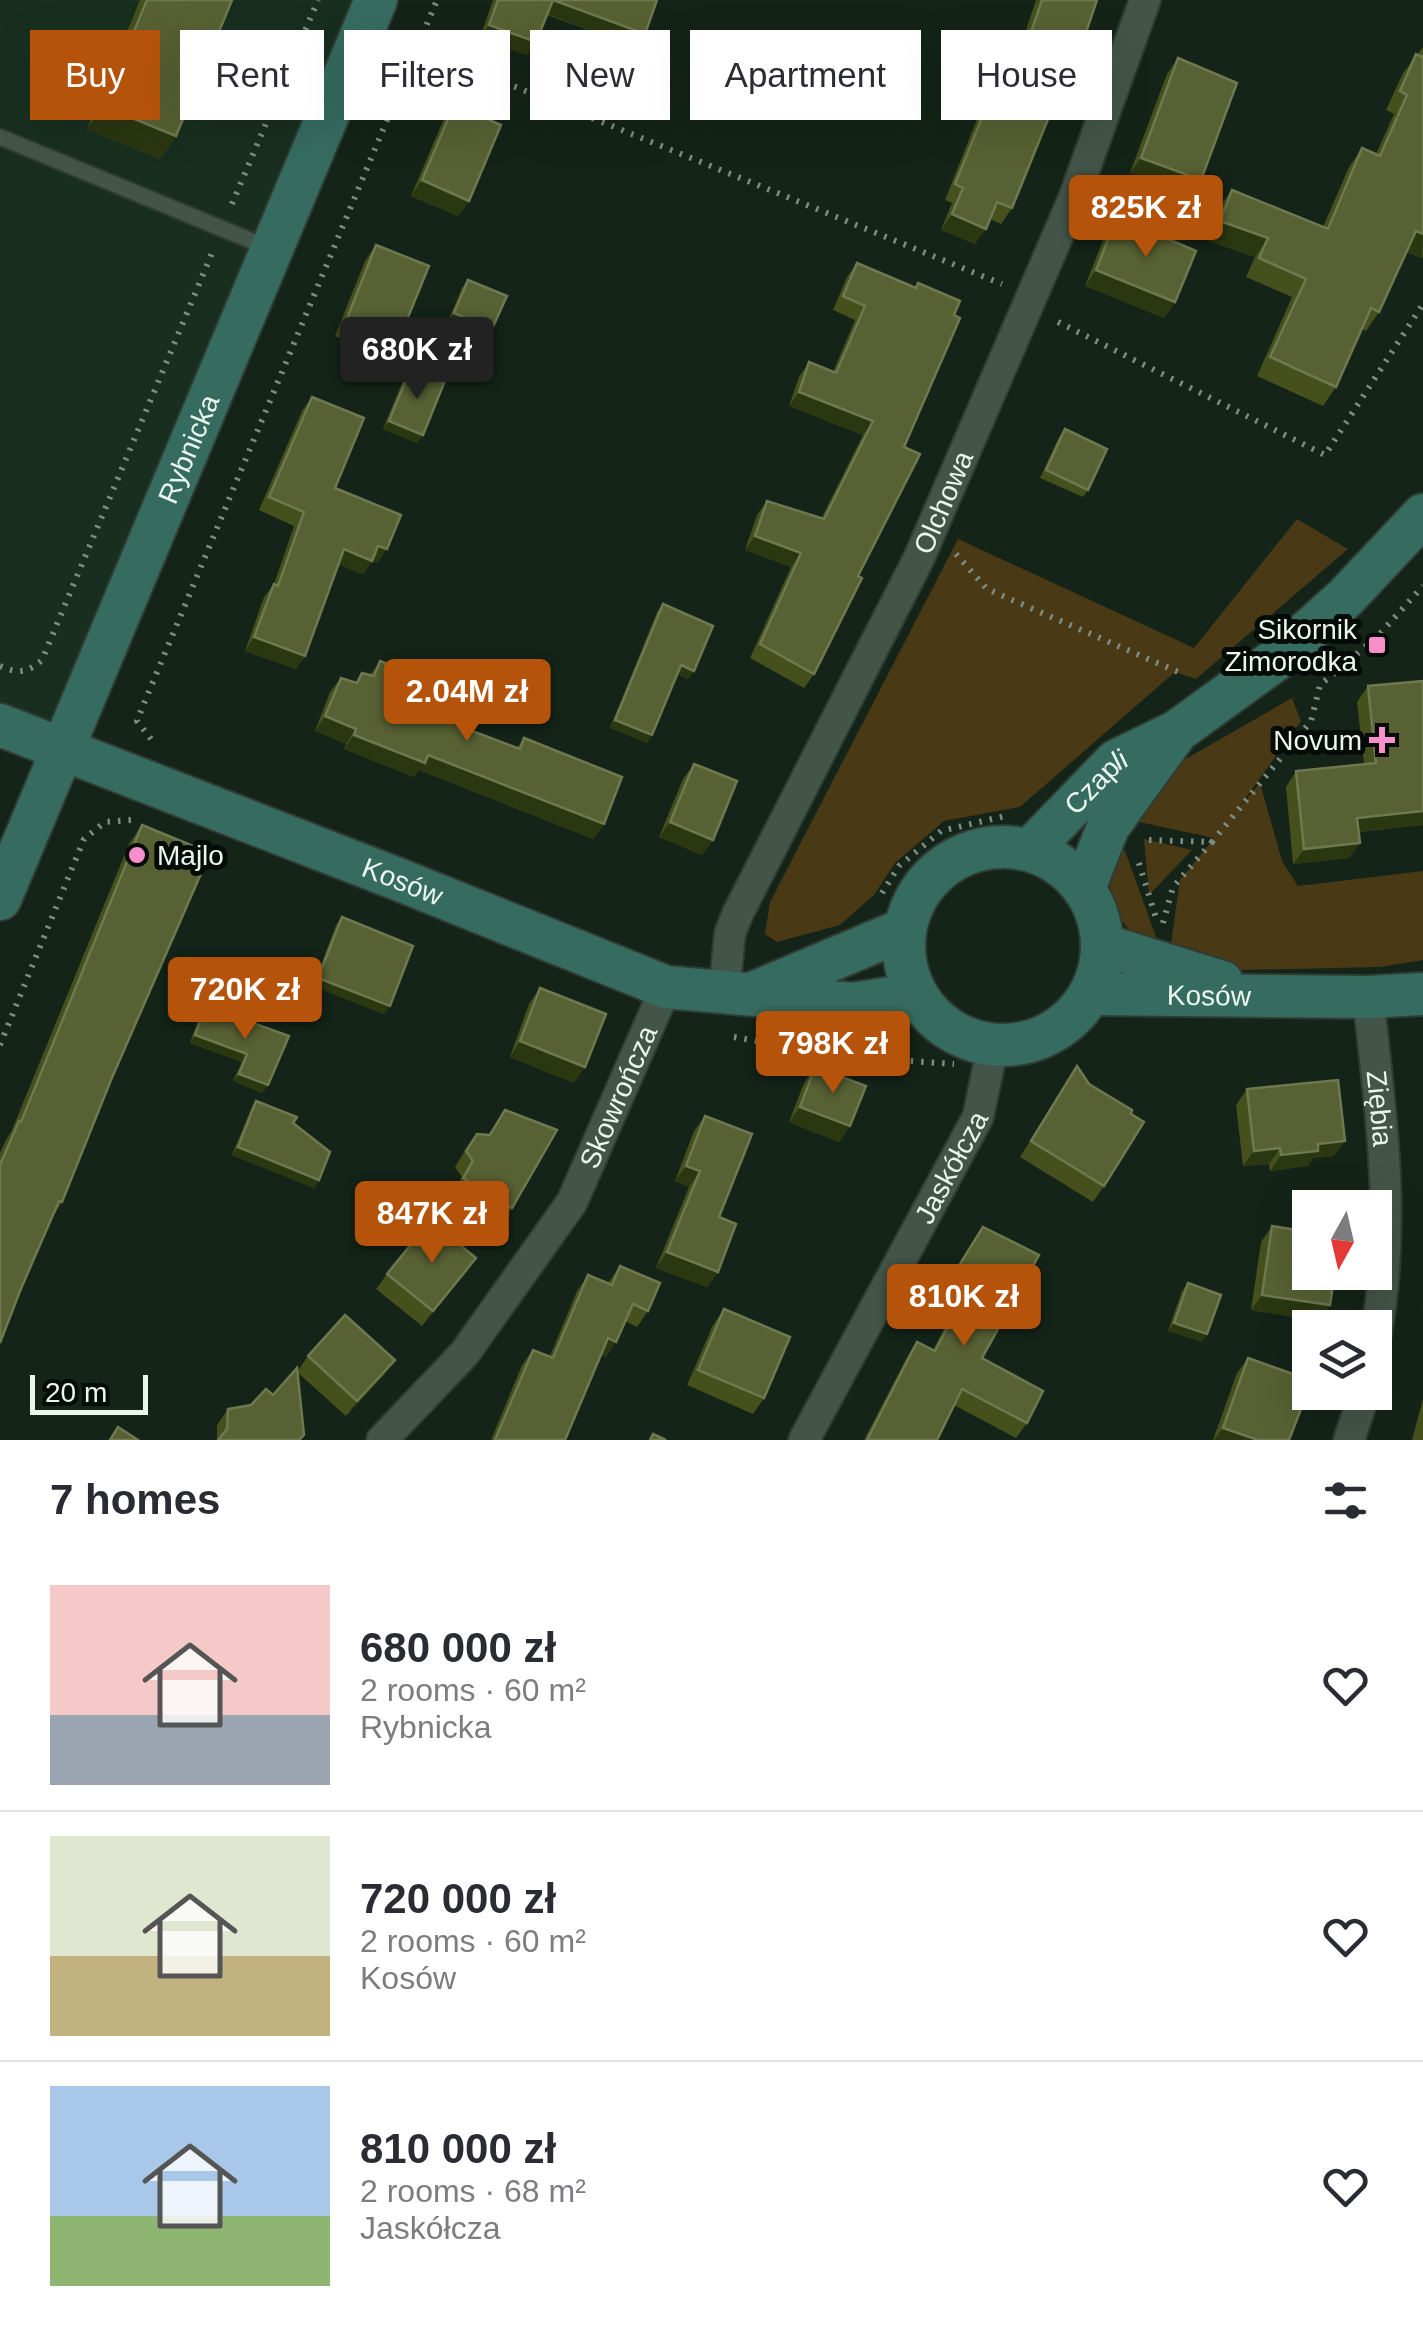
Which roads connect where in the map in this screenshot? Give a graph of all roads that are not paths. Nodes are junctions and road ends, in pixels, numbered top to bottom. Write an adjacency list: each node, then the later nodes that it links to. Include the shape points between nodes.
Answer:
1 (376, 0): 4 (street, Rybnicka)
2 (1145, 0): 20 (street, Olchowa, via 1074,198 919,558 738,913 730,933)
3 (0, 137): 4 (lane)
4 (273, 250): 8 (street, Rybnicka)
5 (1423, 516): 7 (street, Czapli, via 1313,628)
6 (0, 725): 8 (street, Kosów)
7 (1176, 732): 9 (street, Czapli, via 1116,761); 10 (street, Czapli, via 1108,827)
8 (60, 749): 11 (street, Rybnicka); 14 (street, Kosów)
9 (1030, 850): 10 (street); 12 (street, via 997,847 965,854 937,872 916,898)
10 (1084, 888): 13 (street)
11 (0, 899)
12 (905, 929): 15 (street); 20 (street, Kosów)
13 (1103, 945): 16 (street); 18 (street, Kosów)
14 (666, 988): 20 (street, Kosów); 24 (street, Skowrończa, via 572,1202 464,1354)
15 (915, 994): 20 (street, Kosów, via 853,1004); 21 (street, via 948,1029)
16 (1091, 994): 18 (street, Kosów); 21 (street, via 1049,1034)
17 (1423, 994): 19 (street, Kosów)
18 (1265, 997): 19 (street, Kosów)
19 (1368, 997): 22 (street, Ziębia, via 1386,1148)
20 (734, 1008)
21 (993, 1045): 25 (street, Jaskółcza, via 978,1118)
22 (1380, 1310)
23 (1359, 1410): 26 (street)
24 (382, 1440)
25 (804, 1440)
26 (1349, 1440)

